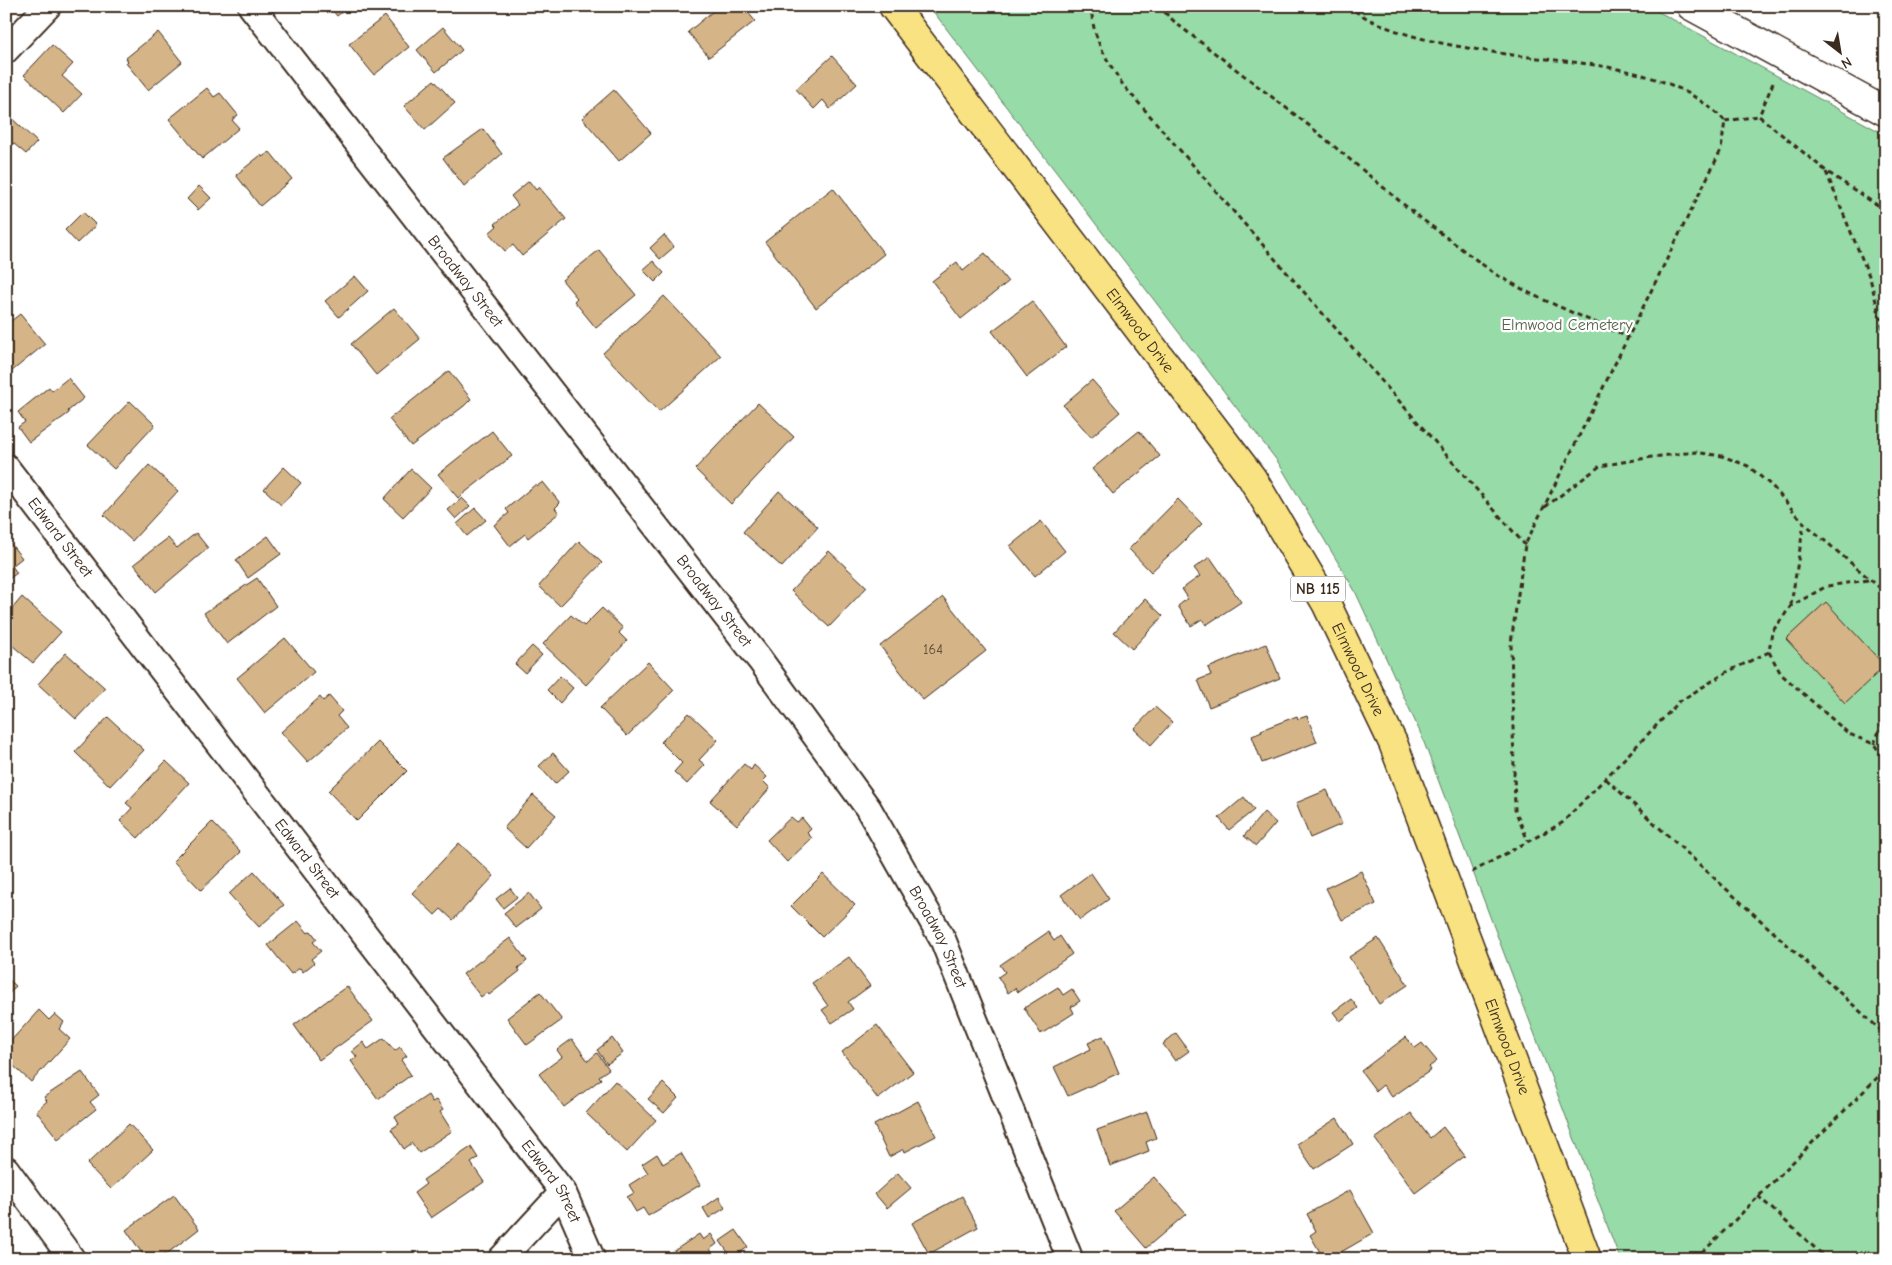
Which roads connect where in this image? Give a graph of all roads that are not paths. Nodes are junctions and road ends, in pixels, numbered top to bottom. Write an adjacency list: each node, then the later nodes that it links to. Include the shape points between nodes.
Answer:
1 (48, 6): 5 (street)
2 (251, 6): 13 (street, Broadway Street, via 760,660 868,808 943,940)
3 (892, 6): 14 (main road, Elmwood Drive / NB 115, via 1252,478 1326,603 1393,743)
4 (1691, 6): 6 (main road)
5 (6, 50)
6 (1886, 112)
7 (6, 467): 9 (street, Edward Street)
8 (6, 1169): 10 (street)
9 (563, 1192): 11 (street); 12 (street, Edward Street)
10 (72, 1259)
11 (501, 1259)
12 (592, 1259)
13 (1070, 1259)
14 (1588, 1259)

